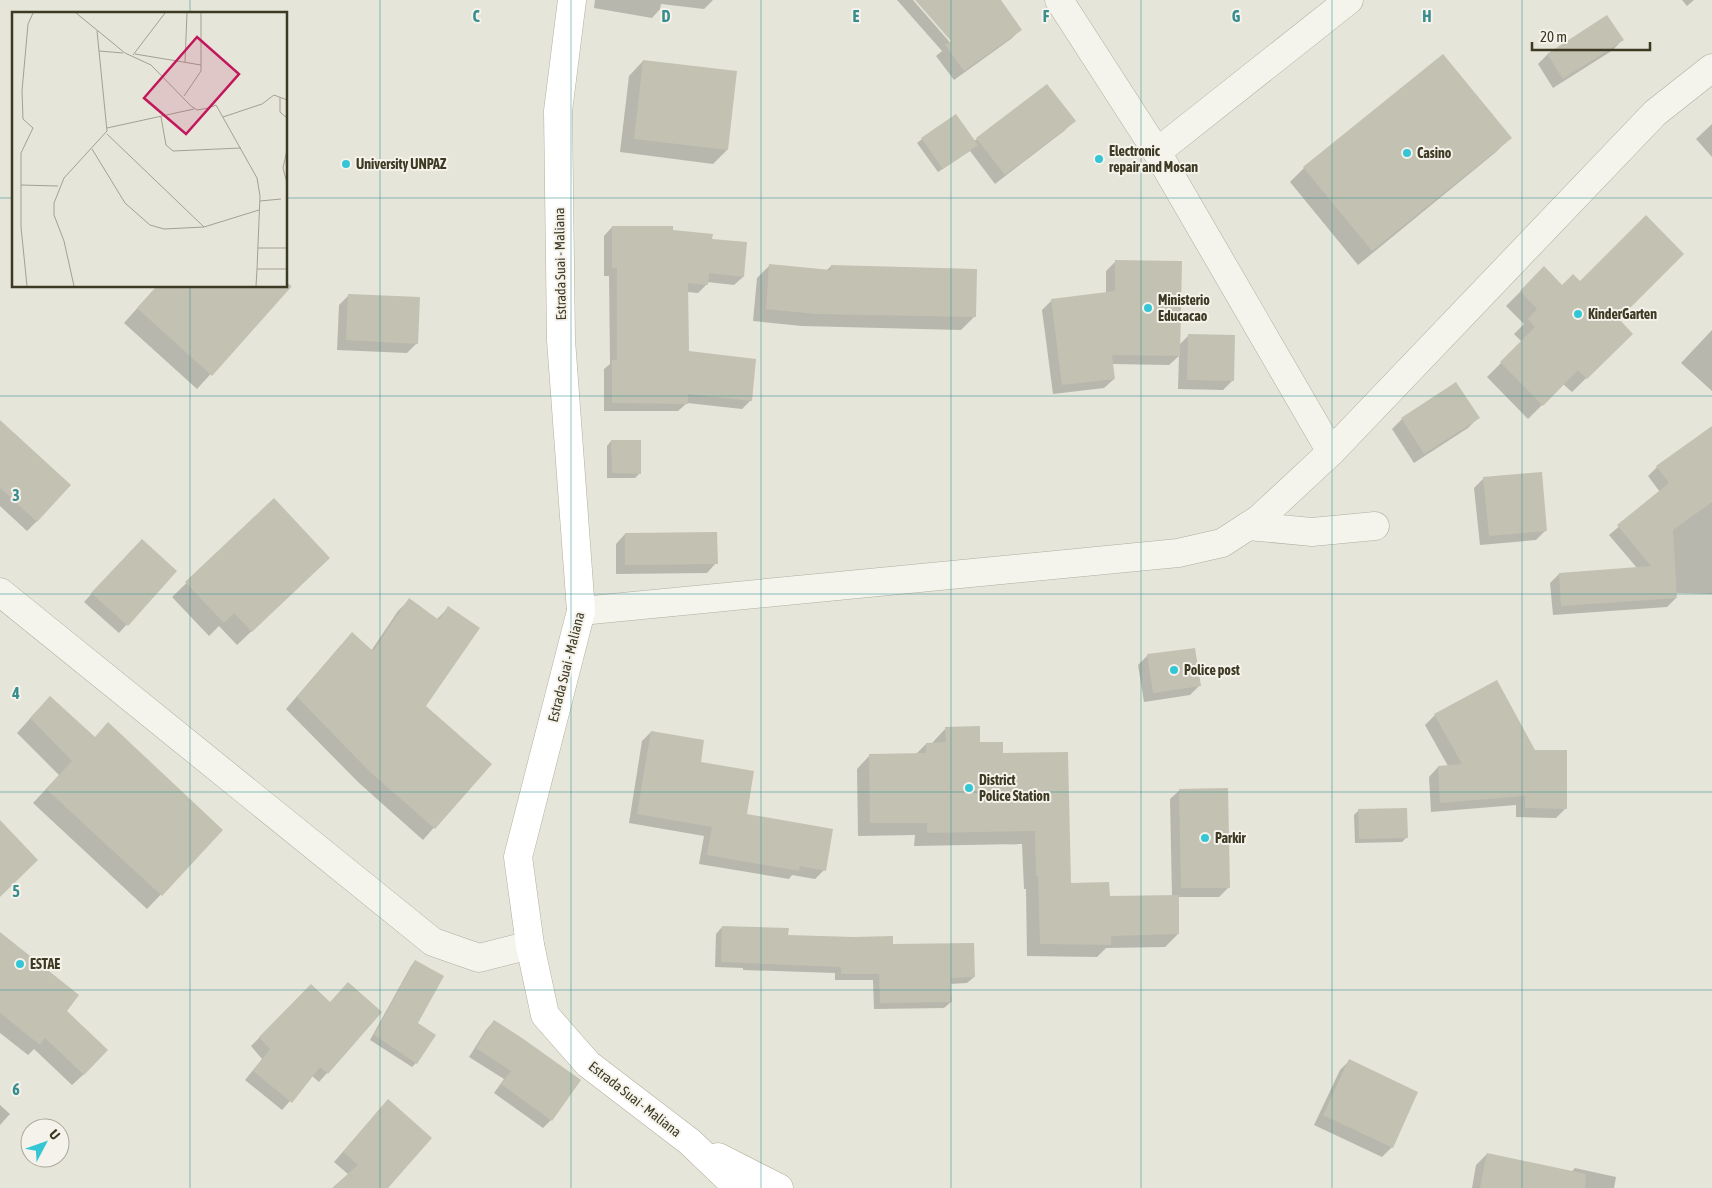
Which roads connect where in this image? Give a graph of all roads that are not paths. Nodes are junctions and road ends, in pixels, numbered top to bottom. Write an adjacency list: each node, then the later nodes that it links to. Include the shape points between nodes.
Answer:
1 (572, 0): 10 (main road, Estrada Suai - Maliana, via 558,111 561,340)
2 (1059, 0): 5 (street)
3 (1349, 0): 5 (street)
4 (1712, 68): 6 (street, via 1655,113)
5 (1158, 152): 6 (street)
6 (1331, 452): 7 (street)
7 (1248, 526): 8 (street, via 1312,532); 10 (street, via 1222,543 1178,553)
8 (1375, 526)
9 (0, 592): 11 (street, via 433,942 479,958)
10 (581, 611): 11 (main road, Estrada Suai - Maliana, via 518,857)
11 (530, 945): 12 (main road, Estrada Suai - Maliana, via 545,1015 588,1064)
12 (690, 1142): 13 (main road, Estrada Suai - Maliana); 14 (main road, Estrada Suai - Maliana)
13 (738, 1188)
14 (779, 1188)

